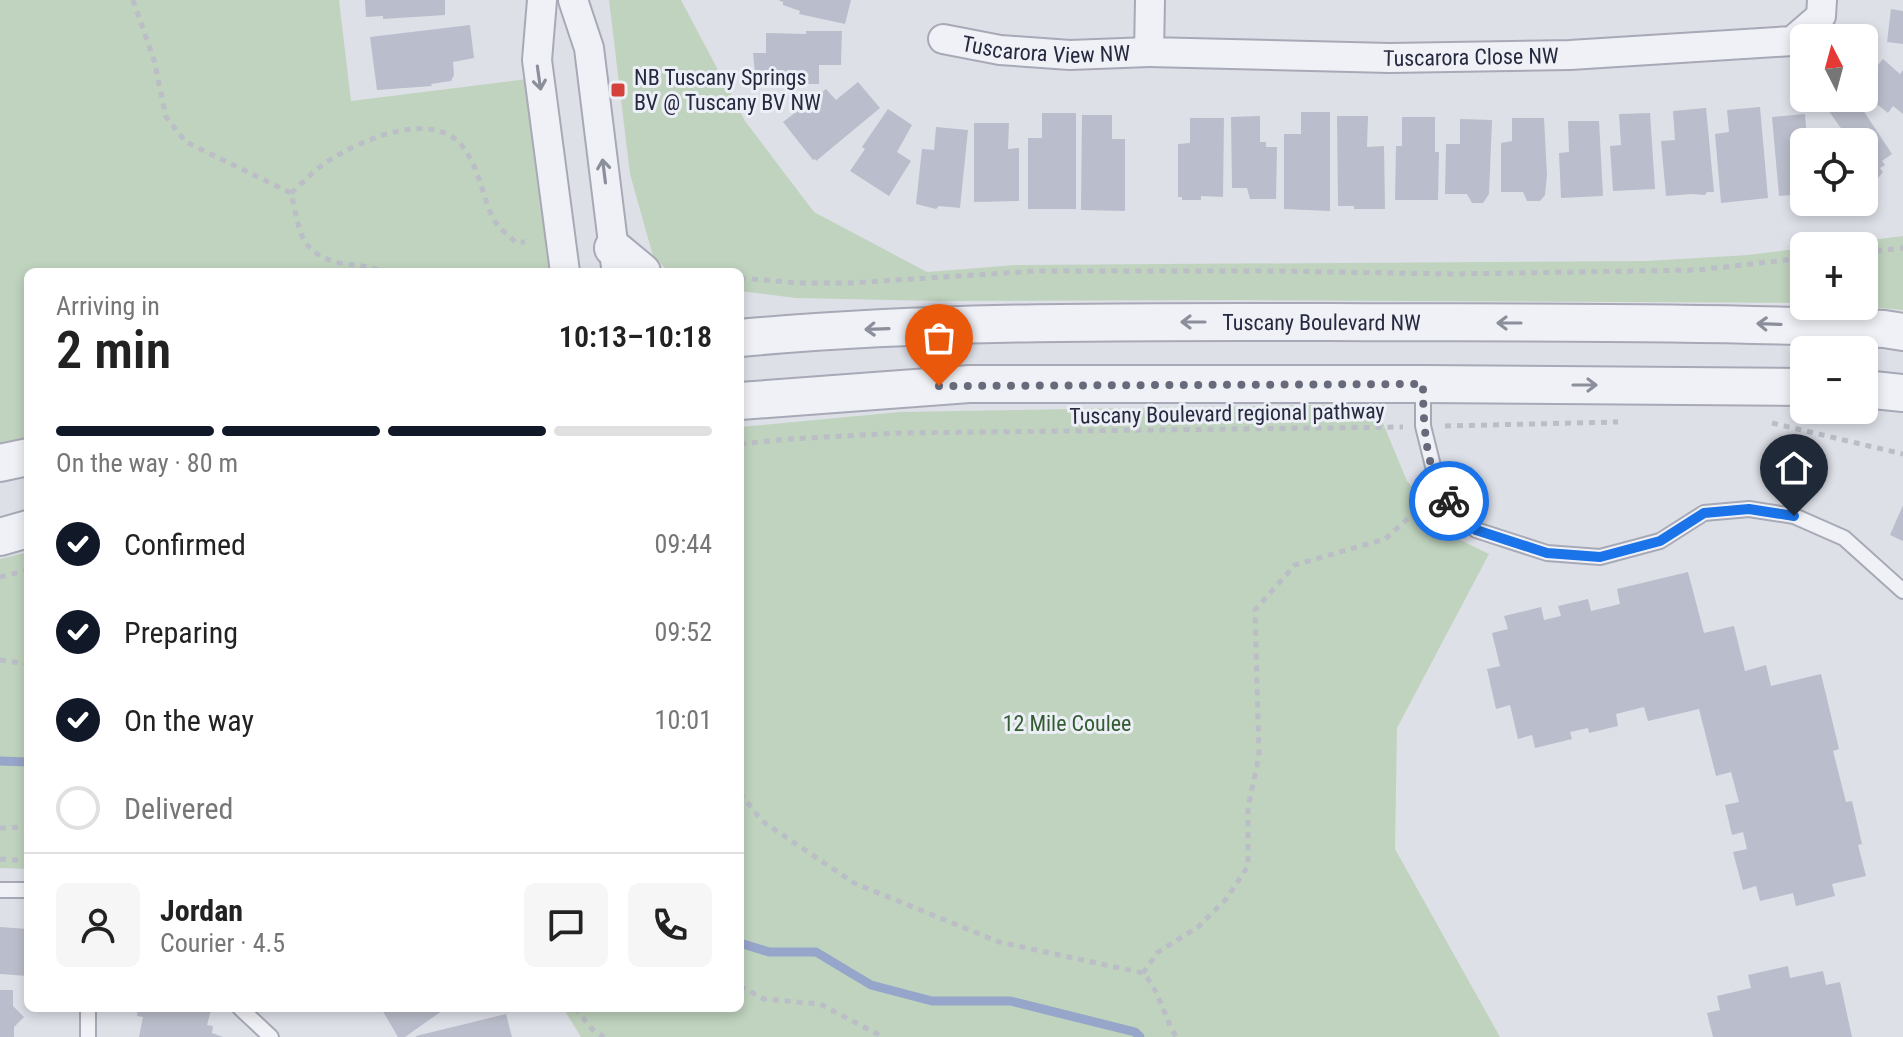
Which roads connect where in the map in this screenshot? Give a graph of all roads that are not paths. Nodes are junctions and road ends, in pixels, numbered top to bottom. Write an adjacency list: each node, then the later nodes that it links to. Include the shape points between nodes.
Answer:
1 (542, 0): 8 (street, one-way to 8, via 537,60)
2 (573, 0): 7 (street, one-way to 2, via 589,48)
3 (1150, 0): 6 (street)
4 (1822, 0): 6 (street, Tuscarora Close NW, via 1821,16 1792,41 1570,55 1390,58)
5 (943, 39): 6 (street, Tuscarora View NW, via 1070,55)
6 (1149, 52)
7 (615, 260)
8 (564, 268)
9 (744, 316): 10 (street)
10 (818, 331): 11 (street, Tuscany Boulevard NW, one-way to 10, via 1757,324 1115,322); 12 (street, Tuscany Boulevard NW)
11 (1903, 332)
12 (744, 338)
13 (1423, 384): 14 (street, one-way to 14); 17 (street, via 969,384); 22 (lane, via 1423,426 1439,490 1476,530 1547,553 1600,557 1660,541 1704,513 1749,509 1794,516 1844,538)
14 (1790, 387)
15 (1878, 390): 16 (street)
16 (1903, 393)
17 (744, 401)
18 (24, 458): 19 (street)
19 (0, 463)
20 (24, 530): 21 (street)
21 (0, 537)
22 (1903, 591)
23 (0, 890): 24 (lane)
24 (24, 890)
25 (88, 1012): 27 (lane)
26 (244, 1012): 28 (lane)
27 (88, 1037)
28 (271, 1037)

